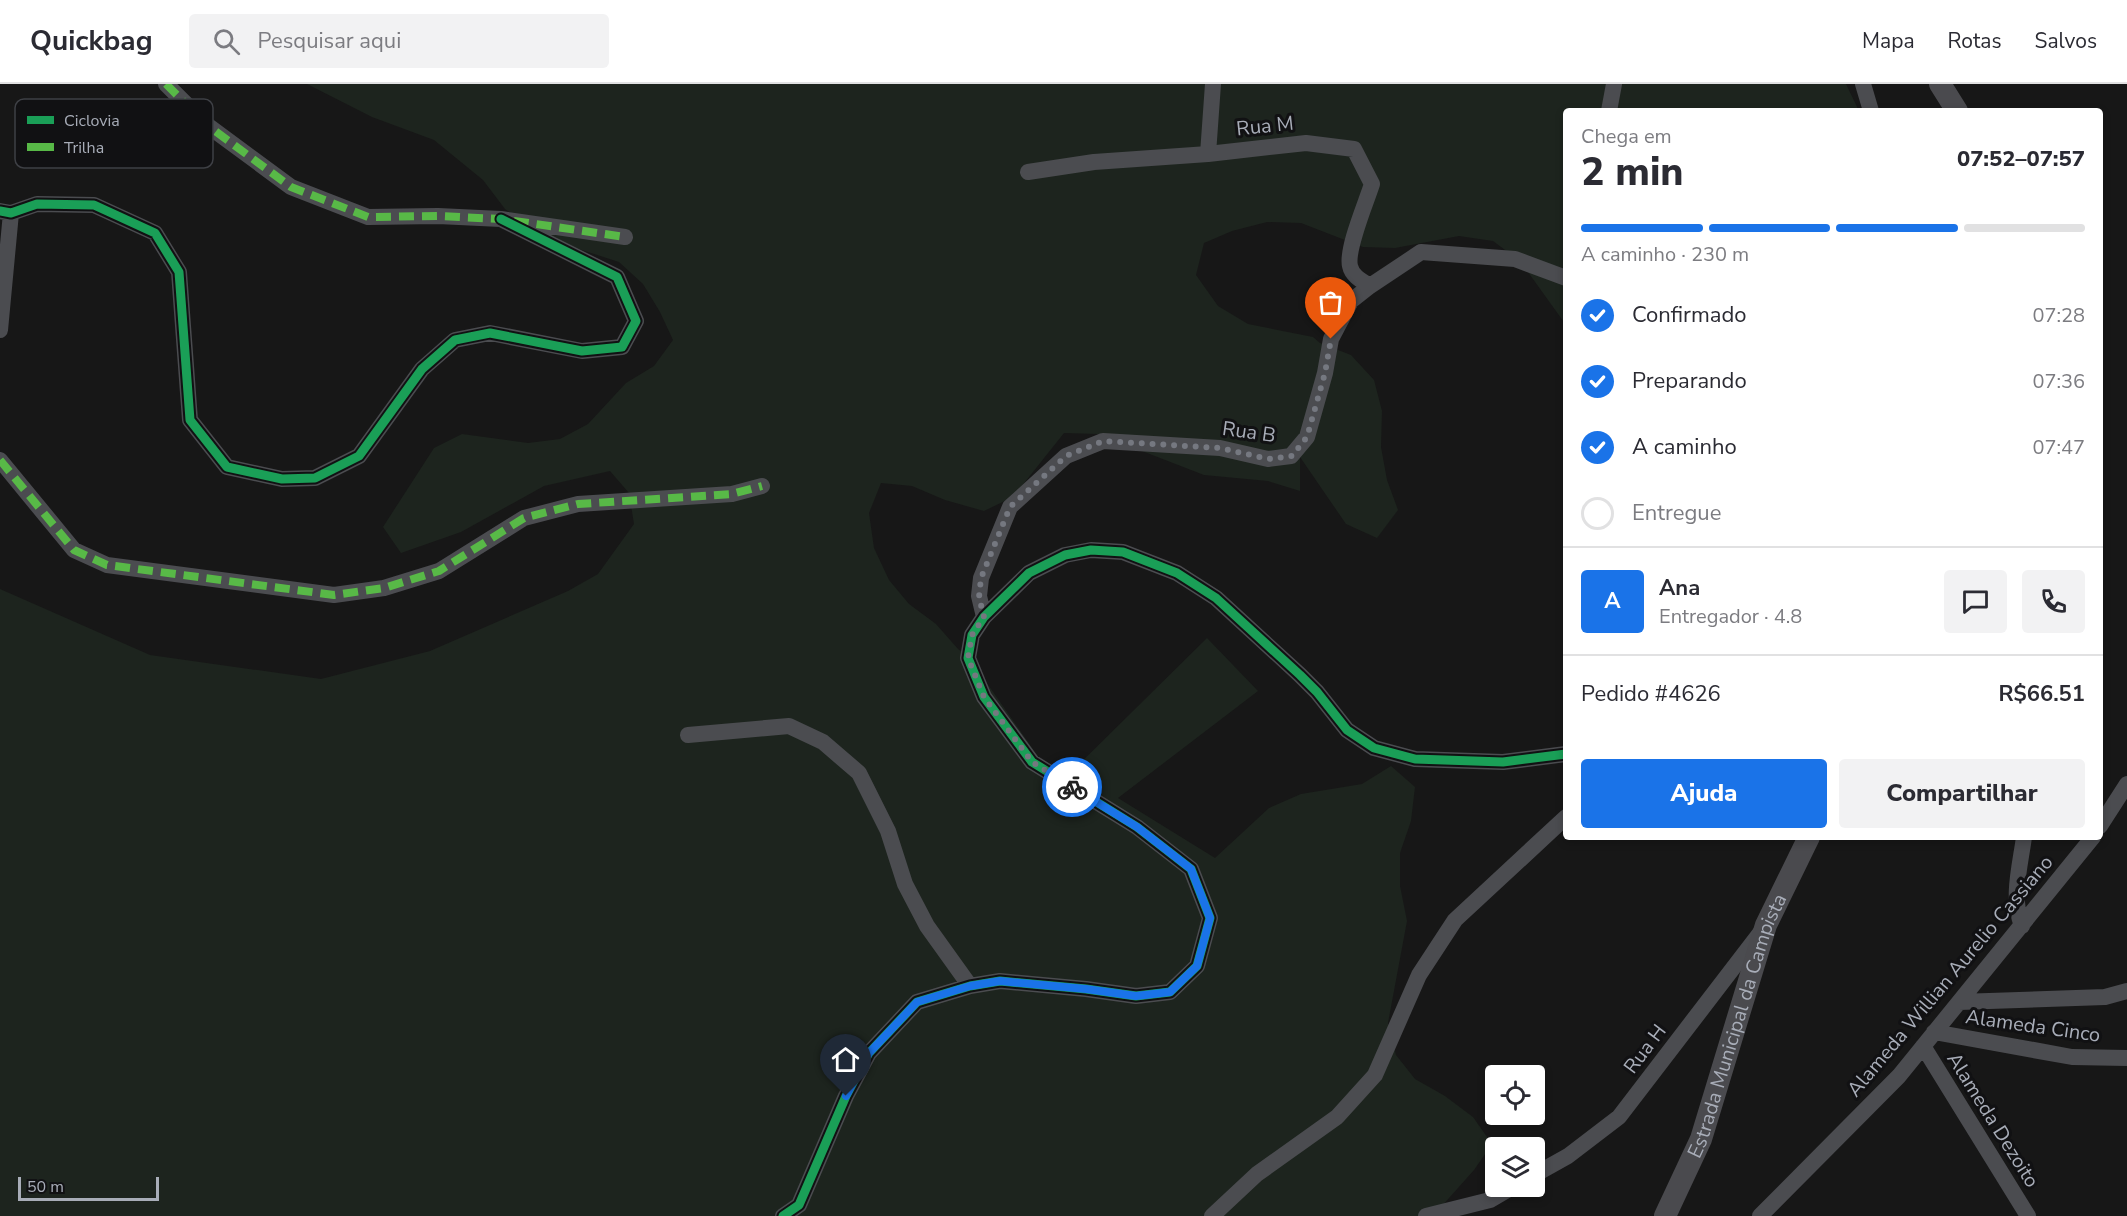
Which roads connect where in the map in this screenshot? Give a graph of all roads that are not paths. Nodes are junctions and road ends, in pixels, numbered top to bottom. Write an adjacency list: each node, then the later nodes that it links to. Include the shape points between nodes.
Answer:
1 (166, 84): 6 (street)
2 (1213, 84): 11 (street)
3 (1614, 84): 7 (street)
4 (1863, 84): 8 (street)
5 (1940, 84): 9 (main road)
6 (181, 99)
7 (1610, 108)
8 (1870, 108)
9 (1955, 108)
10 (213, 129): 14 (street, via 291,187 368,217)
11 (1208, 154): 12 (street, Rua M, via 1094,162); 17 (street, Rua M, via 1306,143 1354,149 1372,184 1351,248 1350,267 1356,277)
12 (1028, 172)
13 (6, 212): 14 (street, via 38,204 94,205 155,233 179,272 190,420 226,467 282,479 315,478 359,456 422,369 455,340 490,333 582,351 622,347 636,321 617,277); 18 (street)
14 (501, 219): 15 (street)
15 (625, 237)
16 (1563, 277): 17 (street, Rua B, via 1515,259 1421,252)
17 (1370, 286): 22 (street, Rua B, via 1351,302 1331,339 1307,437 1292,456 1268,459 1220,448 1103,441 1066,456 1010,507 981,578 979,597)
18 (2, 288): 19 (street)
19 (0, 330)
20 (0, 460): 21 (street, via 74,550 107,565 334,595 384,588 439,571 524,518 578,504 732,494)
21 (762, 486)
22 (984, 617): 24 (street, via 1029,573 1065,555 1091,550 1123,552 1177,573 1216,598 1317,692 1347,730 1374,748 1415,759 1503,762); 33 (street, via 972,635 968,658 984,697 1032,762 1137,827 1191,869 1210,918 1197,966 1170,992 1136,996 1000,981)
23 (688, 735): 33 (street, via 789,726 823,742 859,773 888,831 905,884 927,926)
24 (1563, 754)
25 (2127, 784): 27 (street)
26 (1563, 820): 42 (street, via 1455,920 1419,975 1375,1075 1337,1117 1257,1174)
27 (2103, 821)
28 (1808, 840): 31 (main road, Estrada Municipal da Campista)
29 (2024, 840): 32 (street, via 2015,900)
30 (2091, 840): 32 (street, Alameda Willian Aurelio Cassiano)
31 (1766, 925): 39 (street, Rua H, via 1619,1117); 44 (main road, Estrada Municipal da Campista, via 1701,1139)
32 (2022, 926): 35 (street, Alameda Willian Aurelio Cassiano)
33 (970, 986): 41 (street, via 917,1002 869,1053 799,1205)
34 (2127, 992): 35 (street, via 2105,997)
35 (1959, 1002): 36 (street, Alameda Willian Aurelio Cassiano)
36 (1934, 1032): 37 (street, Alameda Willian Aurelio Cassiano); 38 (street, Alameda Cinco, via 2072,1057)
37 (1923, 1046): 45 (street, Alameda Willian Aurelio Cassiano, via 1899,1076); 46 (street, Alameda Dezoito)
38 (2127, 1058)
39 (1545, 1169)
40 (1495, 1197): 43 (street)
41 (783, 1216)
42 (1212, 1216)
43 (1426, 1216)
44 (1665, 1216)
45 (1760, 1216)
46 (2028, 1216)

